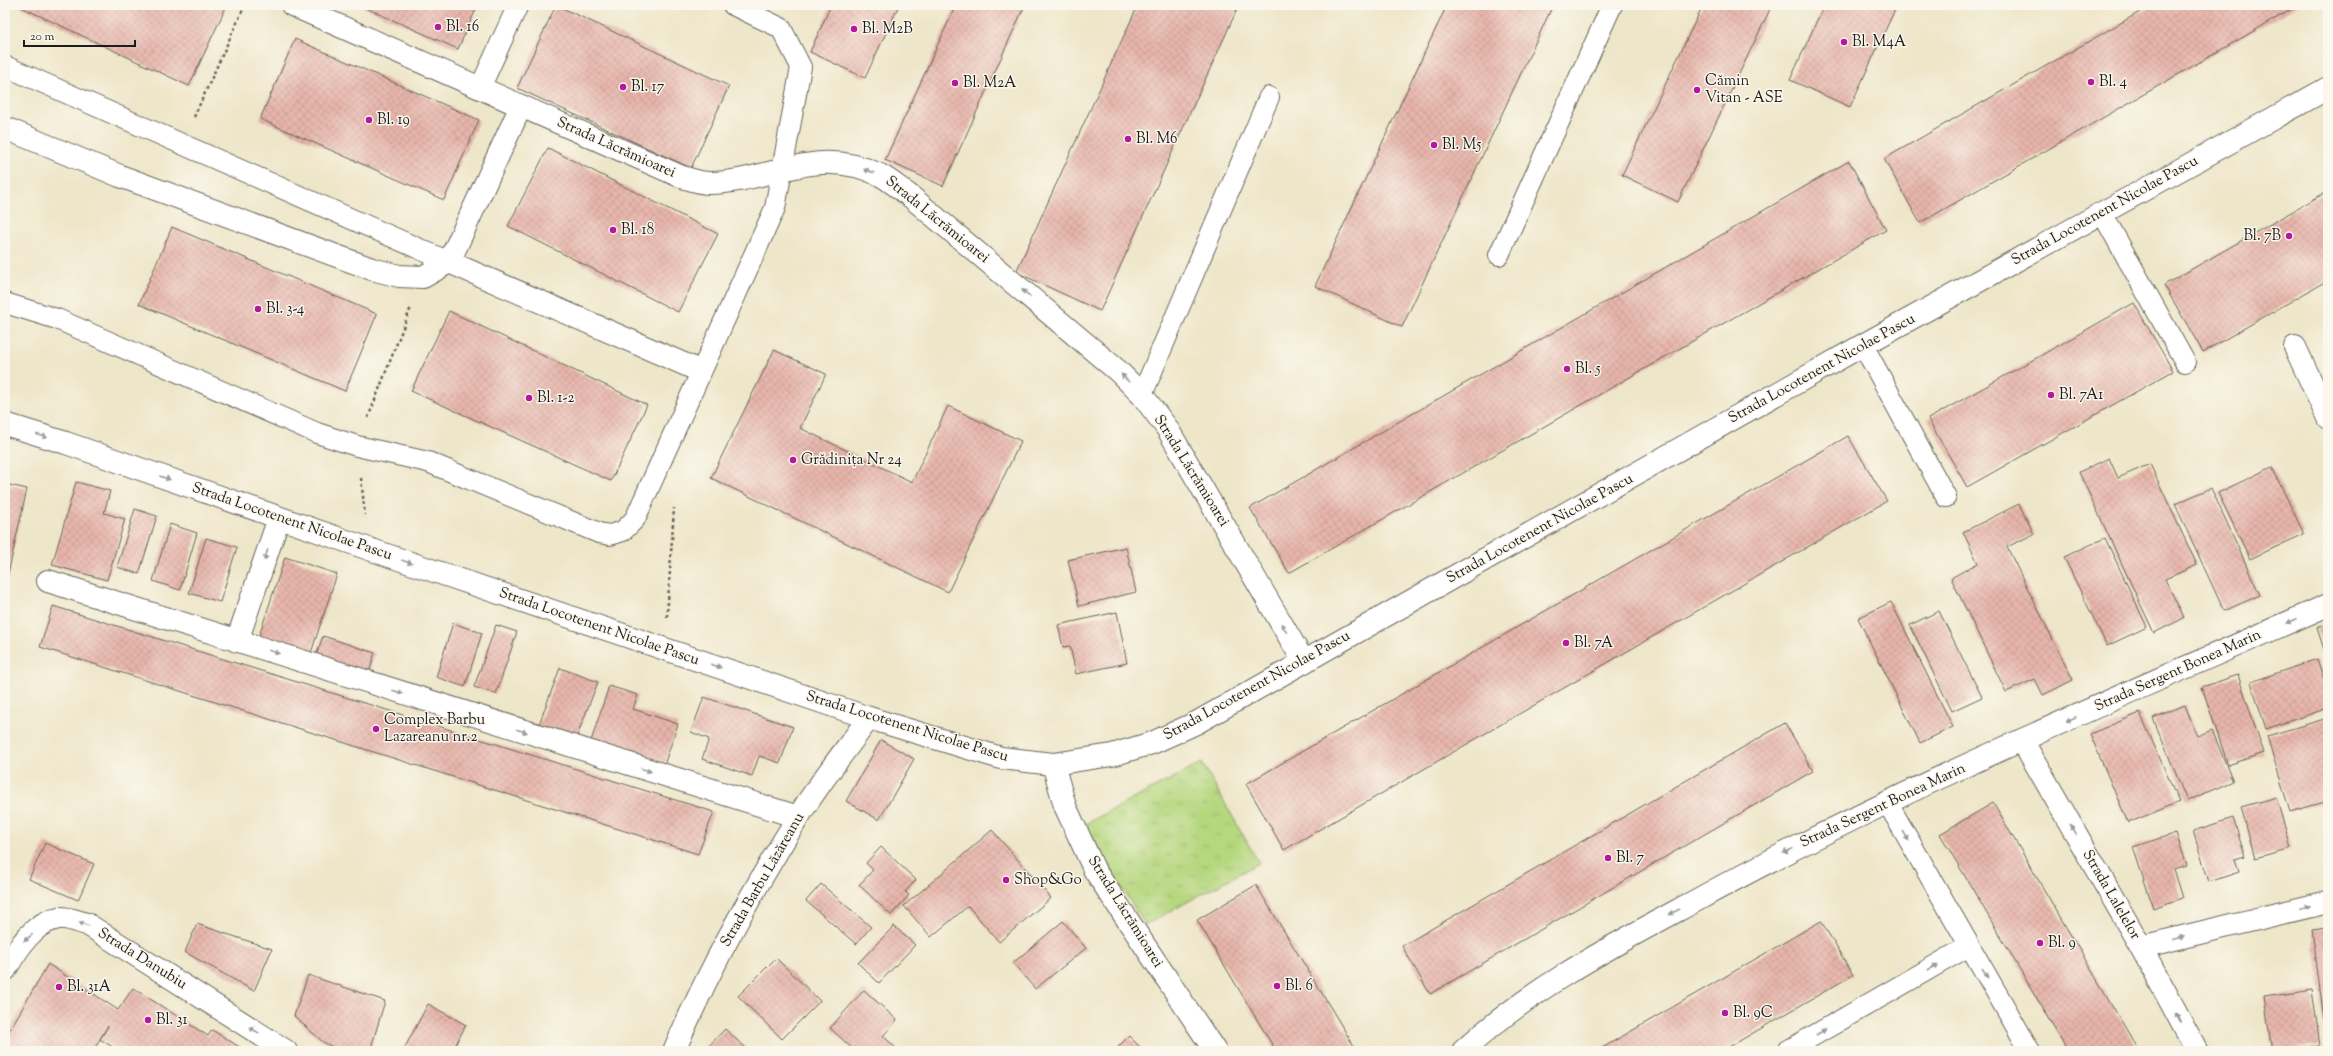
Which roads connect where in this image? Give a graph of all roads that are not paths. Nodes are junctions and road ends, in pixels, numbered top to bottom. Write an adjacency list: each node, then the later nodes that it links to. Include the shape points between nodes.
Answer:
1 (292, 5): 6 (street, Strada Lăcrămioarei)
2 (518, 5): 6 (lane)
3 (733, 5): 11 (lane, via 781,28 801,67)
4 (1612, 5): 13 (lane)
5 (5, 66): 14 (lane)
6 (480, 88): 9 (street, Strada Lăcrămioarei)
7 (2328, 88): 12 (street, Strada Locotenent Nicolae Pascu)
8 (1270, 97): 20 (lane)
9 (521, 106): 11 (street, Strada Lăcrămioarei, via 682,177 707,183 732,181); 14 (street)
10 (5, 128): 14 (street, via 120,176 372,269 399,276 423,276)
11 (783, 169): 19 (lane, via 775,208); 20 (street, Strada Lăcrămioarei, one-way to 11, via 1118,371 910,196 880,175 848,164 815,162)
12 (2102, 213): 16 (street, Strada Locotenent Nicolae Pascu); 18 (lane)
13 (1499, 256)
14 (449, 262): 19 (street)
15 (5, 303): 19 (lane, via 57,319 317,433 357,446 428,462 610,536 623,530 635,519)
16 (1863, 345): 23 (lane); 28 (street, Strada Locotenent Nicolae Pascu)
17 (2295, 346): 21 (street)
18 (2185, 362)
19 (700, 371)
20 (1142, 395): 28 (street, Strada Lăcrămioarei, one-way to 20, via 1167,428)
21 (2328, 418)
22 (5, 424): 24 (street, Strada Locotenent Nicolae Pascu, one-way to 24)
23 (1946, 497)
24 (279, 518): 27 (street, one-way to 27); 29 (street, Strada Locotenent Nicolae Pascu, one-way to 29)
25 (48, 581): 27 (street)
26 (2328, 605): 30 (street, Strada Sergent Bonea Marin, one-way to 30)
27 (237, 641): 33 (street, one-way to 33)
28 (1304, 662): 31 (street, Strada Locotenent Nicolae Pascu, via 1196,723 1152,743 1112,755)
29 (868, 718): 31 (street, Strada Locotenent Nicolae Pascu, via 1001,758); 33 (street, Strada Barbu Lăzăreanu)
30 (2022, 740): 32 (street, Strada Sergent Bonea Marin); 36 (street, Strada Lalelelor, one-way to 30)
31 (1053, 764): 40 (street, Strada Lăcrămioarei, via 1065,806 1095,871)
32 (1887, 802): 35 (lane, one-way to 35); 41 (street, Strada Sergent Bonea Marin, one-way to 41, via 1763,863 1569,972 1497,1022)
33 (798, 817): 39 (street, Strada Barbu Lăzăreanu, via 752,895)
34 (2328, 902): 36 (street, one-way to 34)
35 (1969, 946): 42 (lane, one-way to 35); 43 (lane, one-way to 43)
36 (2141, 947): 44 (street, Strada Lalelelor, one-way to 36)
37 (5, 970): 38 (street, Strada Danubiu, one-way to 37, via 87,924 60,918 44,923 22,942)
38 (286, 1051)
39 (674, 1051)
40 (1215, 1051)
41 (1463, 1051)
42 (1787, 1051)
43 (2030, 1051)
44 (2197, 1051)

